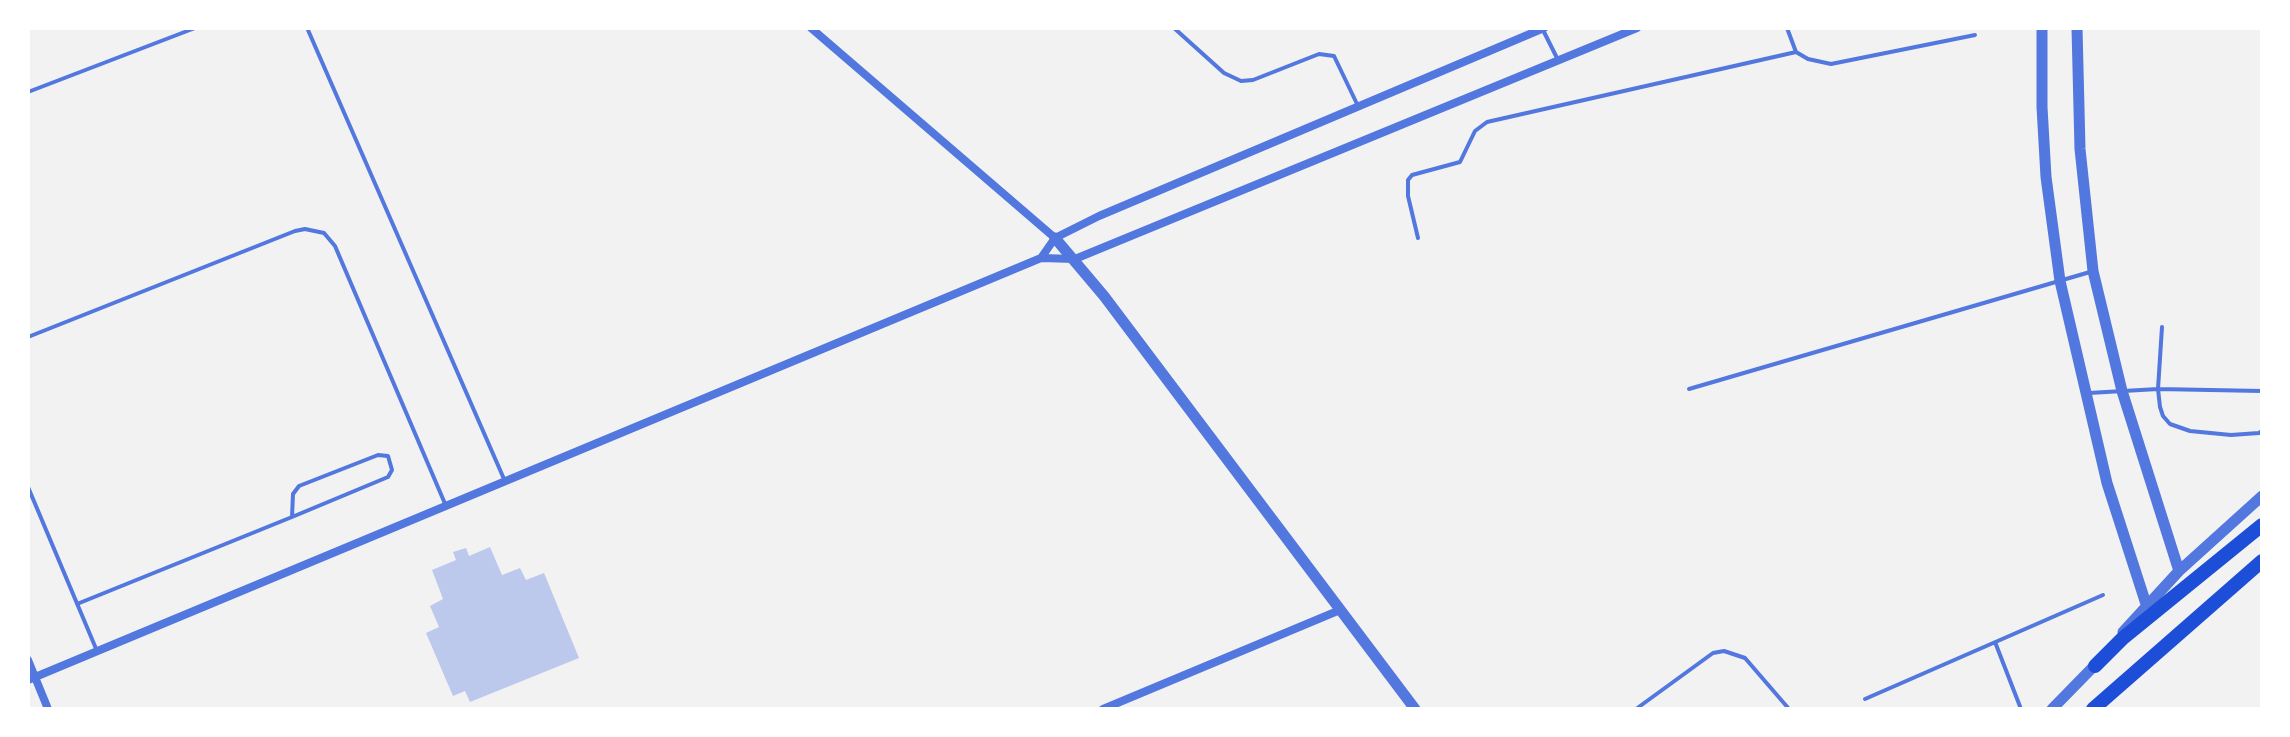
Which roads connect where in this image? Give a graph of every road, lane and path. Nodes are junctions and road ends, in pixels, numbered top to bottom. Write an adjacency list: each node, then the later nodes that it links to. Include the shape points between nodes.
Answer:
1 (195, 28): 13 (lane)
2 (811, 28): 15 (street)
3 (1174, 28): 14 (lane, via 1224,73 1241,81 1319,54 1334,56)
4 (1542, 28): 12 (lane); 14 (street)
5 (1637, 28): 12 (street)
6 (1787, 28): 11 (lane)
7 (2042, 28): 20 (street, via 2046,177)
8 (2077, 28): 19 (street, via 2080,149)
9 (308, 30): 29 (lane)
10 (1975, 35): 11 (lane, via 1842,64 1820,63)
11 (1796, 52): 16 (lane, via 1487,122 1475,131 1460,162 1408,180)
12 (1558, 60): 18 (street)
13 (28, 92)
14 (1358, 106): 15 (street)
15 (1055, 238): 17 (street); 18 (street)
16 (1418, 238)
17 (1041, 258): 18 (street); 29 (street)
18 (1075, 259): 40 (street)
19 (2093, 271): 20 (lane); 25 (street)
20 (2060, 281): 23 (lane); 27 (street)
21 (2162, 327): 24 (lane)
22 (28, 337): 32 (lane, via 295,231 324,233 335,246)
23 (1689, 389)
24 (2158, 389): 25 (lane); 26 (lane); 28 (lane, via 2163,416 2178,429 2231,435)
25 (2122, 391): 27 (lane); 36 (street)
26 (2262, 391)
27 (2085, 394): 39 (street)
28 (2262, 431)
29 (505, 481): 32 (street)
30 (28, 487): 38 (lane)
31 (2262, 496): 36 (street)
32 (446, 506): 42 (street)
33 (292, 517): 33 (lane, via 391,475 388,456 378,455 299,486 293,494); 38 (lane)
34 (2262, 525): 44 (highway)
35 (2262, 561): 54 (highway)
36 (2179, 571): 39 (street)
37 (2103, 595): 41 (lane)
38 (77, 604): 42 (lane)
39 (2146, 604): 44 (street)
40 (1340, 610): 48 (street); 49 (street)
41 (1995, 642): 46 (lane); 52 (lane)
42 (97, 651): 45 (street)
43 (28, 660): 45 (street)
44 (2095, 666): 53 (street)
45 (32, 678): 47 (street)
46 (1865, 699)
47 (48, 709)
48 (1103, 709)
49 (1415, 709)
50 (1636, 709): 51 (lane, via 1713,653 1724,651 1745,658)
51 (1789, 709)
52 (2021, 709)
53 (2052, 709)
54 (2093, 709)

